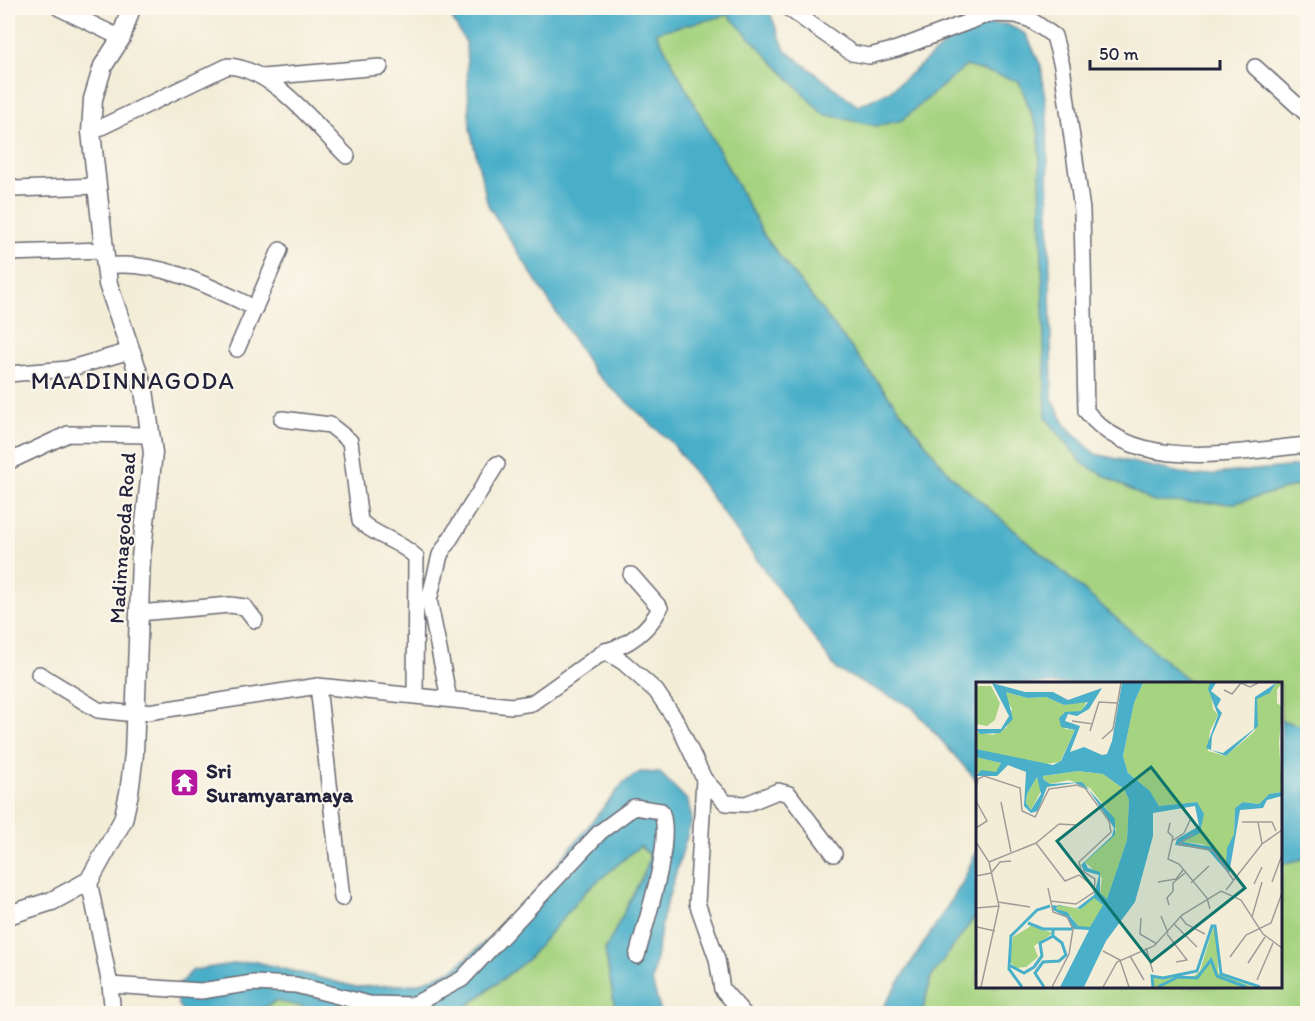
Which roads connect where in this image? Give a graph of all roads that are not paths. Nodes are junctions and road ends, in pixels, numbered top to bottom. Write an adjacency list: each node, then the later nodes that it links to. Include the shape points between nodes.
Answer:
1 (59, 8): 4 (street)
2 (131, 8): 4 (street, Madinnagoda Road)
3 (788, 8): 22 (street, via 852,53 869,56 989,14 1031,20 1054,36 1062,66 1082,210 1086,411 1094,423 1111,435 1177,456)
4 (121, 38): 9 (street, Madinnagoda Road, via 104,66 93,99)
5 (380, 67): 7 (street)
6 (1255, 67): 8 (street)
7 (262, 77): 9 (street, via 245,67 228,66); 10 (street, via 274,84)
8 (1308, 115)
9 (91, 132): 12 (street, Madinnagoda Road)
10 (346, 156)
11 (8, 184): 12 (street, via 15,189)
12 (98, 186): 15 (street, Madinnagoda Road)
13 (280, 250): 16 (street)
14 (8, 253): 15 (street)
15 (105, 258): 16 (street, via 190,277); 18 (street, Madinnagoda Road, via 111,299)
16 (255, 308): 17 (street)
17 (237, 349)
18 (130, 351): 19 (street, via 68,369); 21 (street, Madinnagoda Road, via 144,390)
19 (8, 374)
20 (282, 419): 31 (street, via 330,425 350,441 360,521 403,544 416,557)
21 (151, 435): 23 (street, via 68,434); 26 (street, Madinnagoda Road, via 153,453)
22 (1308, 445)
23 (8, 462)
24 (497, 464): 32 (street, via 440,555 429,600)
25 (631, 575): 28 (street, via 660,608 653,622 621,647)
26 (139, 614): 27 (street, via 230,605 245,608); 33 (street, Madinnagoda Road)
27 (255, 620)
28 (605, 651): 32 (street, via 532,703 512,706); 34 (street, via 656,692 677,722)
29 (39, 674): 33 (street, via 98,710)
30 (318, 686): 31 (street); 33 (street); 37 (street)
31 (415, 695): 32 (street)
32 (449, 699)
33 (135, 714): 36 (street, Madinnagoda Road, via 134,754 123,820)
34 (705, 779): 35 (street, via 726,802 747,804 778,791 789,794); 42 (street, via 697,903 717,959 722,989)
35 (834, 854)
36 (89, 880): 38 (street, via 52,901); 40 (street)
37 (342, 898)
38 (8, 915)
39 (637, 956): 40 (street, via 660,867 665,820 661,811 642,807 634,807 600,832 462,979 413,1005 369,1004 296,985 253,983 178,991)
40 (110, 985): 41 (street)
41 (113, 1014)
42 (744, 1014)

